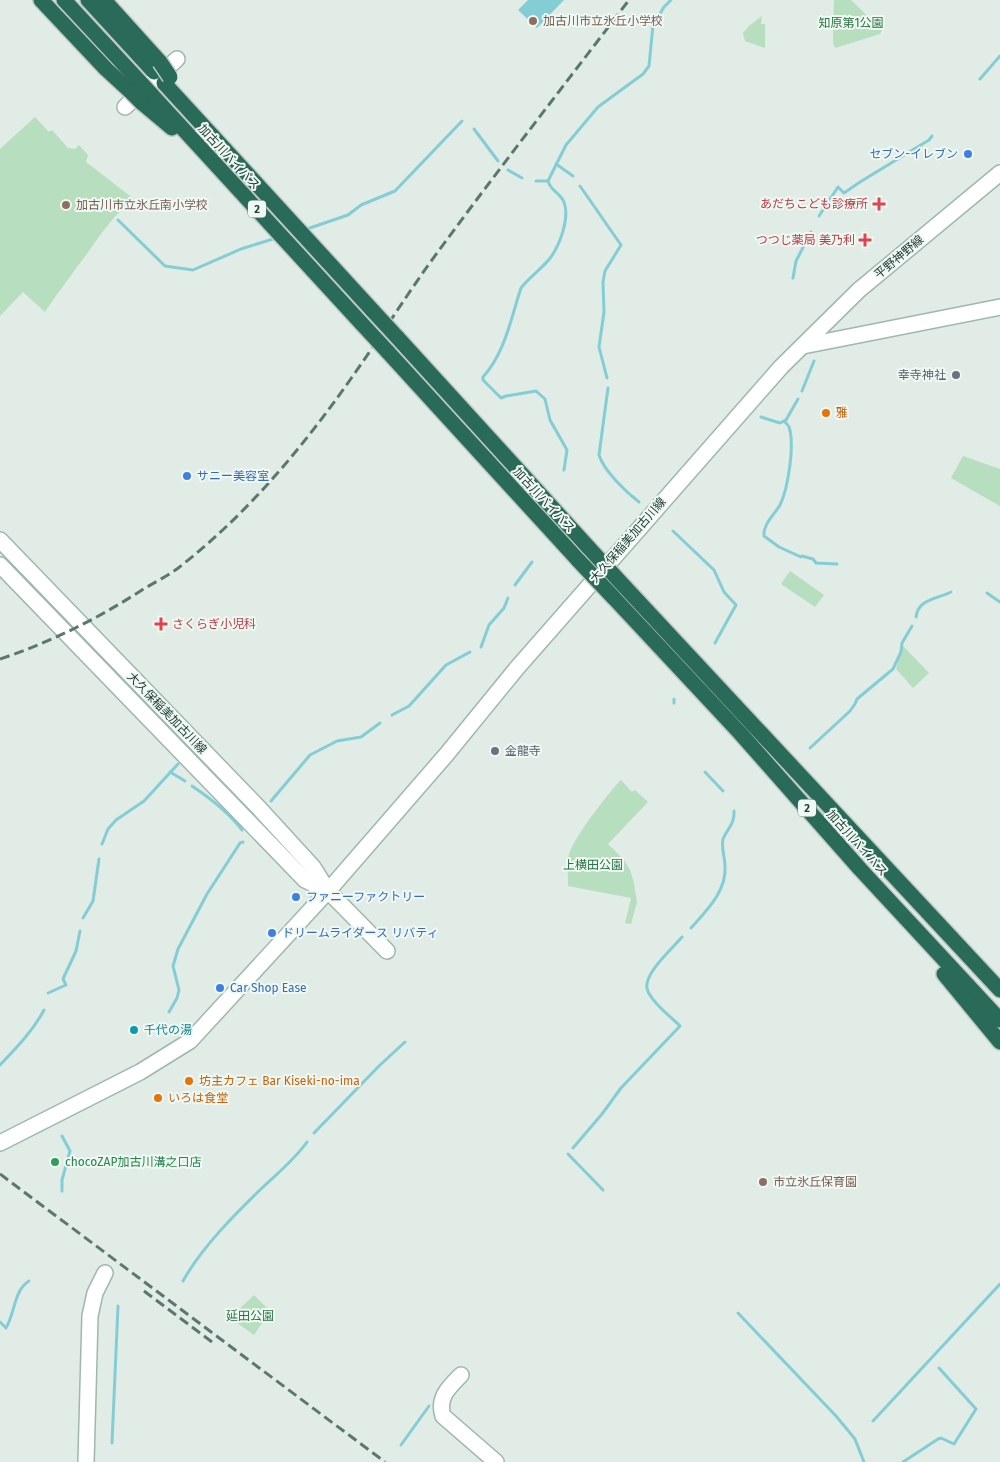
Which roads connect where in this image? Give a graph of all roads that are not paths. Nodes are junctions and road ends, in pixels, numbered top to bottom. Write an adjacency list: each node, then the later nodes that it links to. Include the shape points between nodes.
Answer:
1 (41, 0): 7 (highway, via 106,69)
2 (64, 0): 7 (highway, 加古川バイパス / 2)
3 (88, 0): 6 (highway, 加古川バイパス / 2)
4 (104, 0): 6 (highway)
5 (177, 59): 8 (main road)
6 (157, 67): 15 (highway, 加古川バイパス / 2, bridge, via 194,115 397,338)
7 (136, 88): 14 (highway, 加古川バイパス / 2, bridge, via 212,161 740,733)
8 (125, 107)
9 (1000, 173): 11 (main road, 平野神野線, via 859,290)
10 (1000, 307): 11 (main road)
11 (803, 346): 16 (main road, 大久保稲美加古川線, via 768,381 619,550)
12 (0, 540): 16 (main road, 大久保稲美加古川線, via 259,808 313,867)
13 (0, 565): 16 (main road, 大久保稲美加古川線, via 305,880)
14 (860, 869): 20 (highway, 加古川バイパス / 2); 21 (highway)
15 (903, 885): 18 (highway); 19 (highway, 加古川バイパス / 2)
16 (328, 891): 17 (main road); 22 (main road, via 190,1041 140,1072)
17 (387, 951)
18 (1000, 977)
19 (1000, 990)
20 (1000, 1020)
21 (1000, 1042)
22 (0, 1143)
23 (105, 1273): 25 (main road, via 94,1293 90,1316)
24 (460, 1375): 26 (main road, via 444,1394 443,1416)
25 (86, 1462)
26 (496, 1462)

